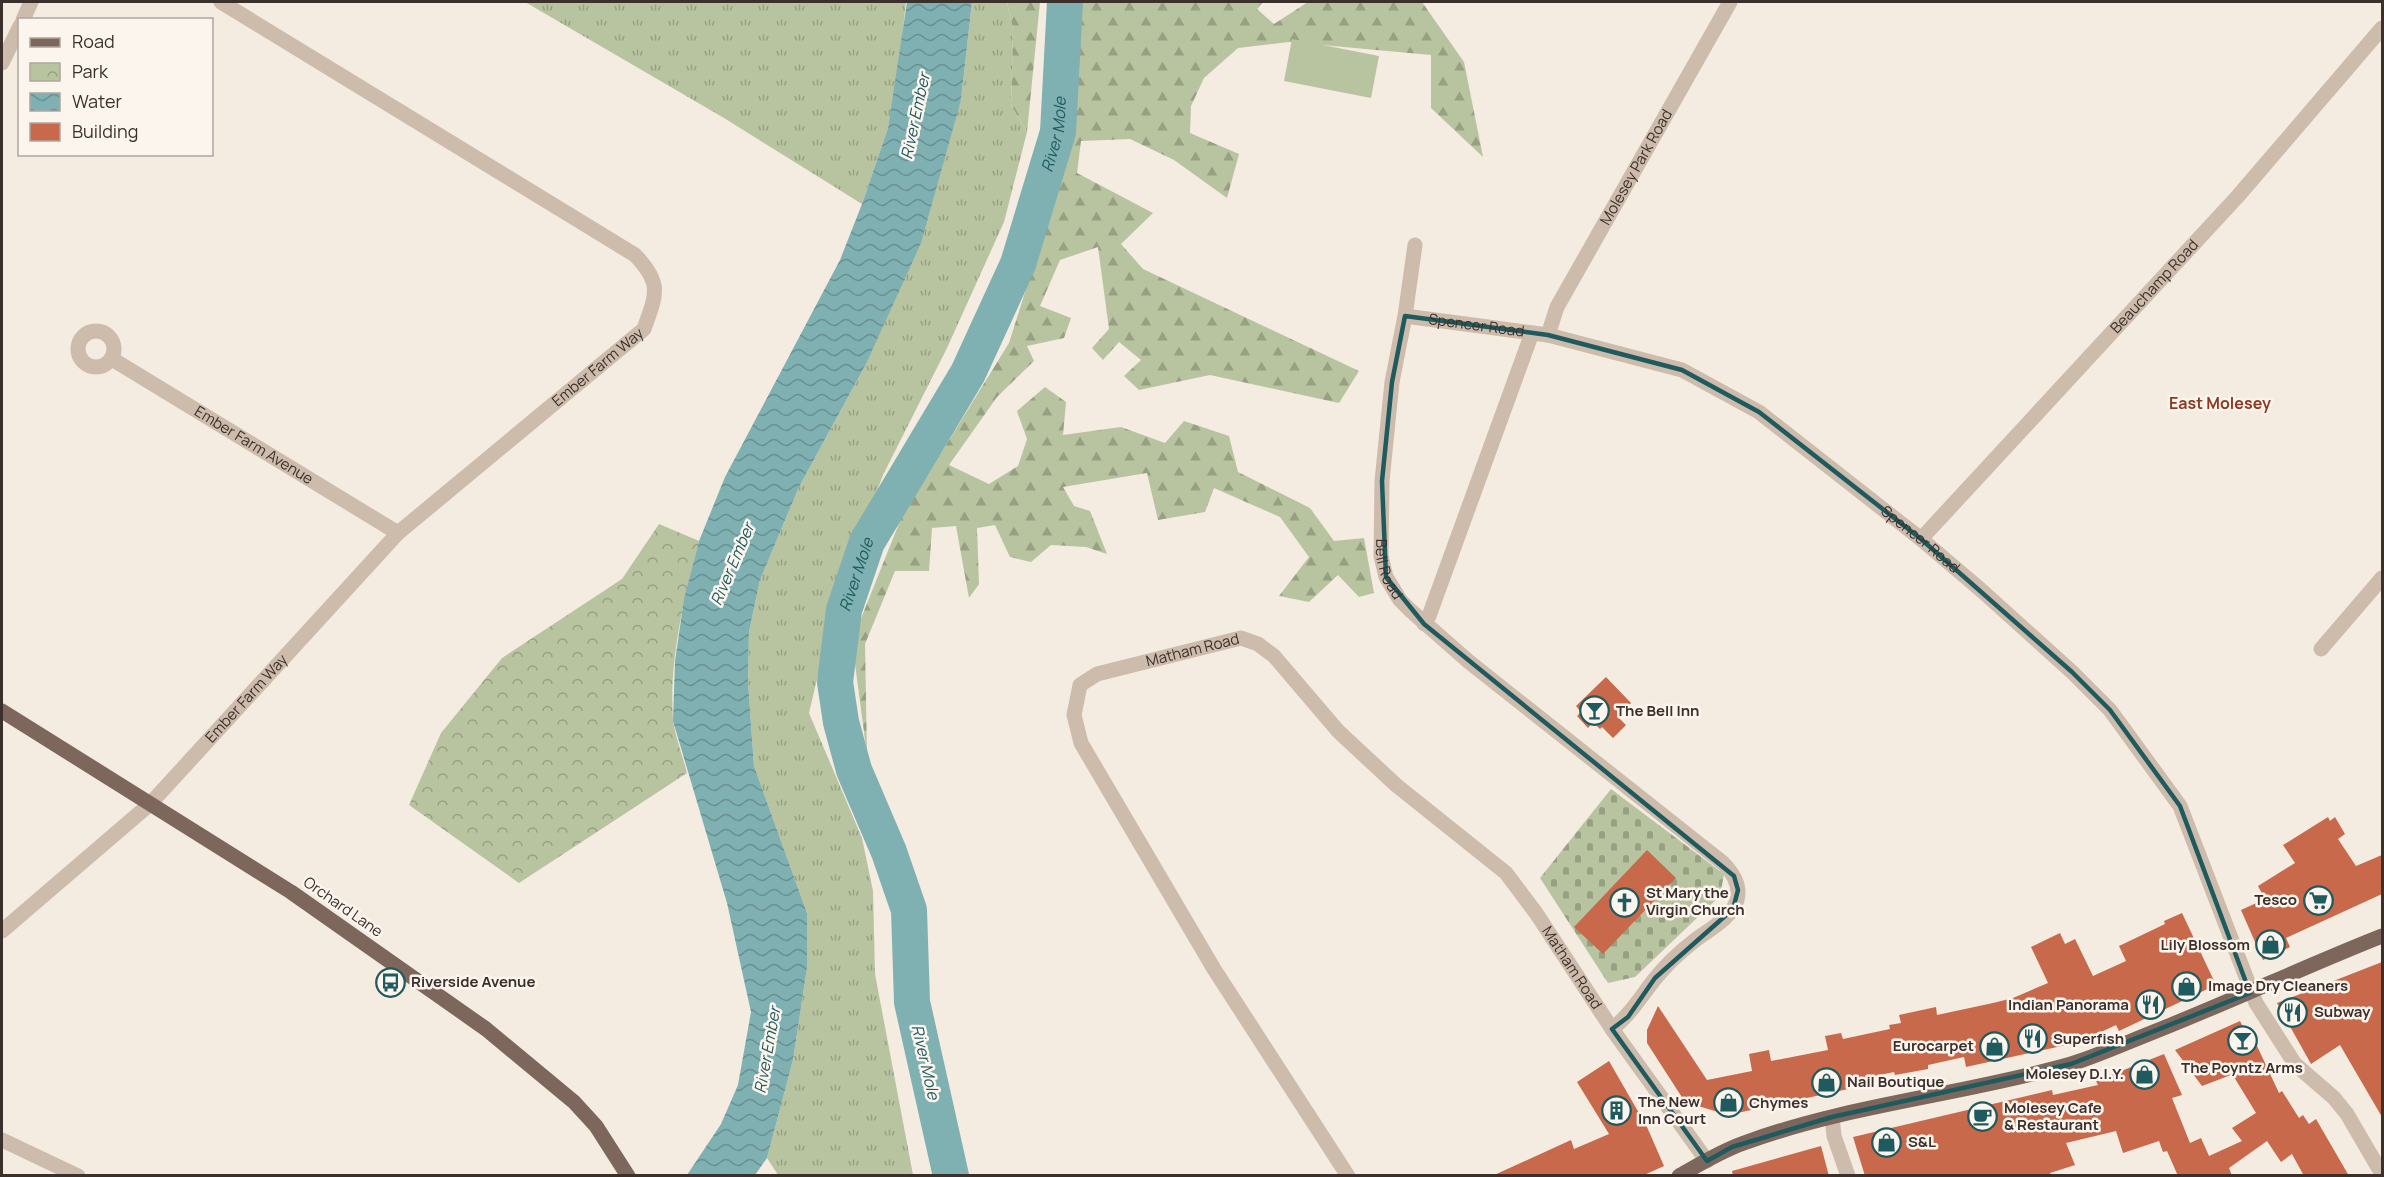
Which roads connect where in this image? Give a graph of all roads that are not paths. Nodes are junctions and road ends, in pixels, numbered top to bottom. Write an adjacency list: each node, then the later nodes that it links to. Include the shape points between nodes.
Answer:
1 (31, 2): 4 (street)
2 (221, 2): 13 (street, Ember Farm Way, via 635,255 649,270 656,295 644,329)
3 (1730, 2): 11 (street, Molesey Park Road, via 1557,307)
4 (24, 18)
5 (2382, 28): 14 (street, Beauchamp Road, via 2238,196)
6 (18, 30): 7 (street)
7 (2, 63)
8 (1415, 245): 9 (street, Bell Road)
9 (1405, 316): 10 (street, Spencer Road); 16 (street, Bell Road, via 1391,393 1382,481 1381,556 1392,589)
10 (1532, 333): 11 (street, Spencer Road); 16 (street)
11 (1548, 335): 14 (street, Spencer Road, via 1682,370 1749,406)
12 (112, 359): 13 (street, Ember Farm Avenue)
13 (398, 532): 19 (street, Ember Farm Way)
14 (1921, 539): 22 (street, Spencer Road, via 2072,672 2110,710 2130,737 2180,806)
15 (2382, 578): 17 (street)
16 (1424, 624): 23 (street, Bell Road, via 1723,863 1734,876 1738,890 1733,909 1691,943 1663,971 1628,1017)
17 (2321, 649)
18 (2, 711): 19 (main road, Orchard Lane)
19 (150, 804): 20 (street, Ember Farm Way); 27 (main road, Orchard Lane, via 291,892 486,1029 574,1102 596,1126)
20 (2, 931)
21 (2382, 936): 22 (main road)
22 (2250, 993): 24 (main road, via 2071,1064); 28 (street, Spencer Road, via 2295,1064 2347,1114)
23 (1612, 1029): 26 (street, Matham Road); 30 (street, Matham Road, via 1506,873 1396,785 1338,731 1274,656 1258,644 1241,638 1096,674 1080,685 1074,715 1082,743 1214,969)
24 (1832, 1117): 26 (main road, via 1745,1142); 32 (street, via 1834,1136)
25 (2, 1140): 29 (street)
26 (1707, 1161): 31 (main road)
27 (622, 1173)
28 (2382, 1174)
29 (78, 1176)
30 (1348, 1176)
31 (1679, 1176)
32 (1848, 1176)

